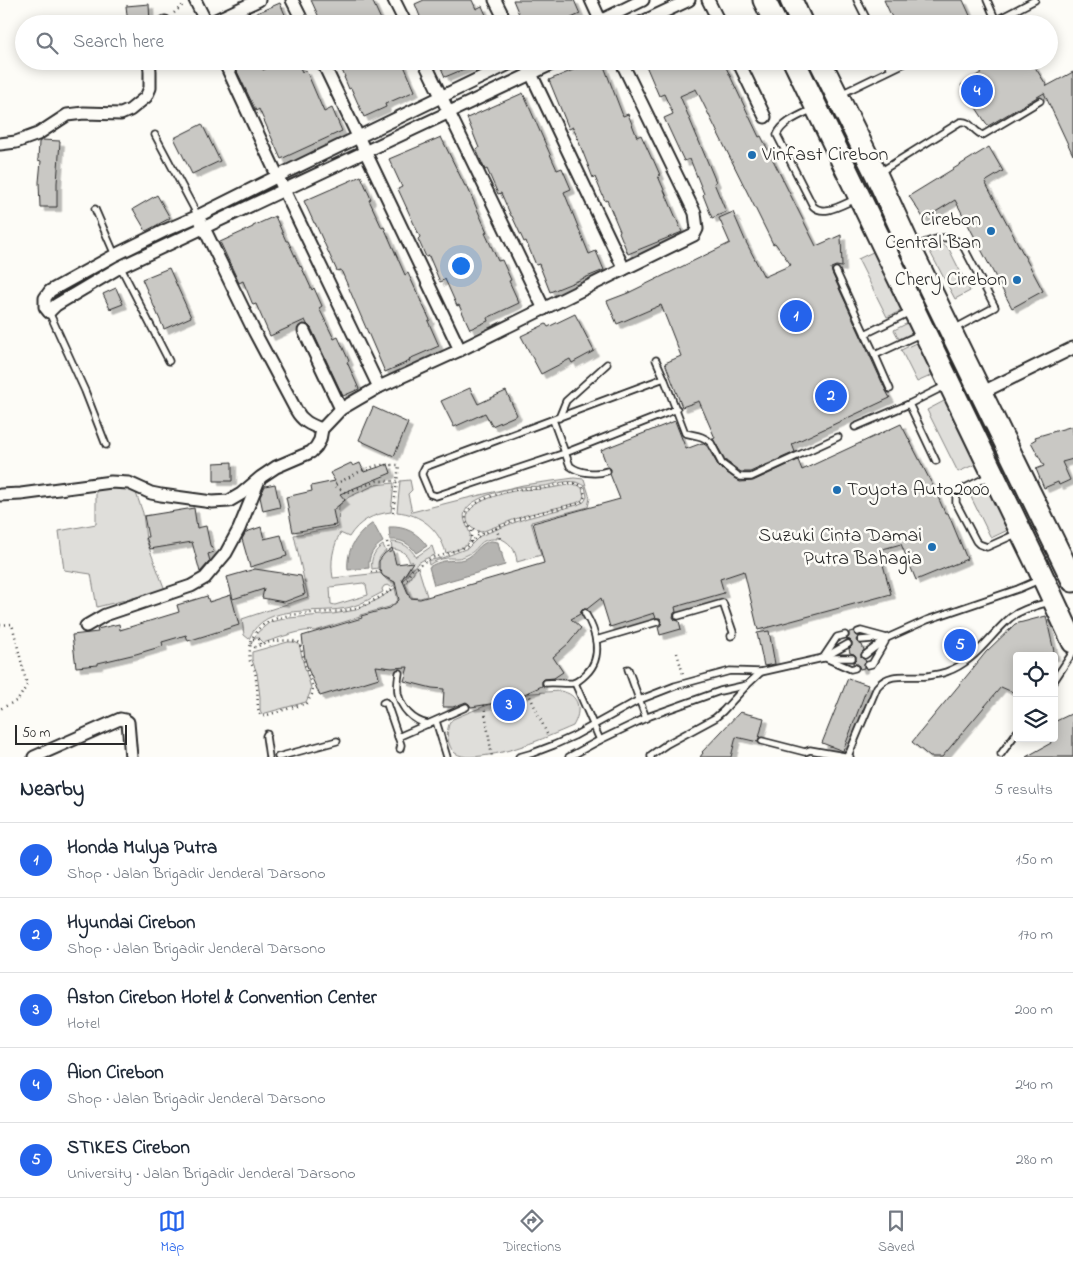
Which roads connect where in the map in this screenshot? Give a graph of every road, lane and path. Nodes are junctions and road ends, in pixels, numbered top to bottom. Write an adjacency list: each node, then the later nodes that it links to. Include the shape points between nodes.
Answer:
1 (259, 0): 17 (street)
2 (292, 0): 18 (street)
3 (394, 0): 19 (street)
4 (495, 0): 20 (street)
5 (591, 0): 21 (street)
6 (643, 0): 22 (street)
7 (688, 0): 23 (street)
8 (708, 0): 24 (street)
9 (764, 0): 25 (highway)
10 (791, 0): 26 (highway)
11 (857, 0): 27 (lane)
12 (987, 0): 28 (lane)
13 (1035, 0): 29 (lane)
14 (190, 2): 15 (path); 16 (street)
15 (174, 15)
16 (200, 15)
17 (226, 15)
18 (300, 15)
19 (402, 15)
20 (502, 15)
21 (596, 15)
22 (614, 15)
23 (657, 15)
24 (716, 15)
25 (772, 15)
26 (798, 15)
27 (864, 15)
28 (993, 15)
29 (1007, 15)
30 (149, 70): 51 (street, via 150,88 146,97 130,110 121,114 66,115 38,134)
31 (228, 70): 54 (street)
32 (326, 70): 50 (street)
33 (429, 70): 43 (street)
34 (496, 70): 43 (street)
35 (530, 70): 42 (street)
36 (540, 70): 42 (street)
37 (625, 70): 63 (street, via 695,213 697,229 694,235)
38 (742, 70): 48 (street)
39 (798, 70): 46 (highway)
40 (824, 70): 44 (highway)
41 (891, 70): 44 (lane)
42 (532, 74): 47 (street); 63 (street)
43 (442, 96): 47 (street); 50 (street)
44 (837, 96): 53 (highway)
45 (1040, 101): 53 (lane, via 983,135 962,121)
46 (816, 107): 56 (highway); 56 (lane, via 780,129 779,139 816,209 827,210)
47 (449, 112): 52 (street); 65 (street)
48 (765, 117)
49 (155, 135): 58 (lane)
50 (358, 137): 52 (street); 54 (street)
51 (0, 144)
52 (365, 152): 55 (street); 73 (street)
53 (876, 174): 60 (highway)
54 (278, 176): 55 (street); 58 (street)
55 (284, 190): 59 (street); 80 (street)
56 (860, 197): 66 (highway)
57 (95, 209): 61 (lane)
58 (198, 216): 59 (street); 61 (street)
59 (204, 228): 62 (street); 88 (street, via 296,410 302,420)
60 (910, 248): 69 (highway); 69 (lane, via 938,238 962,244 995,307)
61 (115, 255): 62 (lane); 67 (street, via 50,291 44,304)
62 (120, 267): 67 (street); 76 (lane)
63 (624, 269): 65 (street)
64 (836, 271): 71 (lane)
65 (544, 309): 73 (street)
66 (914, 310): 70 (highway); 71 (lane)
67 (49, 312): 90 (lane)
68 (304, 331): 85 (street)
69 (951, 331): 82 (highway)
70 (925, 332): 74 (lane); 79 (highway)
71 (865, 334): 74 (lane)
72 (1073, 348): 82 (street)
73 (460, 350): 80 (street)
74 (875, 355): 81 (lane)
75 (656, 360): 78 (lane)
76 (169, 361)
77 (607, 364): 86 (lane, via 566,401)
78 (664, 378): 84 (lane); 86 (lane)
79 (950, 384): 83 (lane); 94 (highway)
80 (379, 387): 85 (street)
81 (890, 389)
82 (981, 393): 109 (highway)
83 (909, 404): 87 (lane); 92 (lane)
84 (677, 409): 89 (lane, via 685,433 702,436 709,441 722,464 738,476 751,477); 91 (lane)
85 (341, 410): 88 (street)
86 (556, 419): 91 (lane); 91 (lane, via 425,467 422,475 430,494 436,496)
87 (856, 427)
88 (322, 429): 95 (street, via 320,440 311,452)
89 (838, 437)
90 (106, 445)
91 (565, 453): 93 (lane, via 573,469 600,474)
92 (936, 461)
93 (607, 471)
94 (993, 474): 101 (highway); 101 (lane, via 959,491 956,503 979,544 987,547)
95 (260, 477): 97 (street, via 241,494 222,502 161,495 118,482); 118 (street, via 226,553 205,578 191,586 104,615)
96 (397, 481): 96 (path, via 399,465 379,465 334,485 346,493 377,481); 98 (path)
97 (0, 495)
98 (393, 513)
99 (496, 528): 100 (path, via 526,516 583,501 586,496 583,487 574,483 558,484 521,488 488,497 472,505 467,512 467,524); 102 (path); 103 (path)
100 (471, 530): 102 (path); 105 (path)
101 (1021, 532): 110 (highway)
102 (482, 534): 105 (path)
103 (500, 539)
104 (387, 542): 106 (path)
105 (471, 544): 111 (path, via 431,558 416,567)
106 (390, 553)
107 (382, 571): 108 (path)
108 (371, 572)
109 (1070, 575): 110 (highway)
110 (1044, 578): 113 (highway); 122 (lane, via 927,620)
111 (403, 582)
112 (396, 587): 125 (path, via 352,610 271,620 255,633)
113 (1054, 601): 126 (highway); 173 (lane, via 1011,617 960,666 926,676 900,676 881,682)
114 (585, 613): 123 (lane)
115 (678, 616): 121 (lane, via 723,603 733,632)
116 (657, 622): 123 (lane)
117 (0, 625): 149 (path, via 12,624 27,685 18,700)
118 (86, 626)
119 (858, 632): 122 (lane)
120 (845, 635): 132 (lane, via 837,637)
121 (731, 636)
122 (887, 638): 124 (lane); 131 (lane); 134 (lane, via 872,664)
123 (596, 640): 141 (lane, via 592,669)
124 (861, 640)
125 (252, 642): 127 (path, via 255,647); 127 (path, via 257,638); 127 (path, via 250,660 255,673 258,713 264,716 307,703 313,688 300,643 294,640)
126 (1073, 642)
127 (260, 644)
128 (848, 644): 132 (lane)
129 (1073, 652): 139 (lane)
130 (677, 653): 142 (path)
131 (865, 655)
132 (824, 658): 133 (lane); 135 (lane); 138 (lane)
133 (852, 658)
134 (868, 665)
135 (855, 668)
136 (628, 669): 145 (lane)
137 (399, 672): 152 (lane, via 401,703 413,718)
138 (761, 672): 142 (lane, via 730,671); 143 (lane)
139 (1058, 675)
140 (546, 683): 141 (lane)
141 (575, 683): 153 (lane)
142 (686, 683): 145 (lane)
143 (748, 685): 150 (lane, via 720,691); 172 (lane, via 724,711)
144 (528, 692): 154 (path)
145 (639, 700): 150 (lane); 153 (lane)
146 (383, 703): 156 (lane, via 387,704)
147 (484, 705): 169 (path)
148 (466, 707): 151 (lane)
149 (0, 709)
150 (646, 718): 158 (lane)
151 (436, 721): 152 (lane); 168 (lane)
152 (428, 724): 156 (lane)
153 (593, 725): 158 (lane); 170 (lane, via 554,745)
154 (544, 728)
155 (267, 734): 166 (lane)
156 (398, 737): 161 (lane)
157 (1013, 738): 163 (lane)
158 (600, 740): 171 (lane)
159 (337, 741): 167 (lane)
160 (762, 741): 162 (lane)
161 (400, 749)
162 (803, 754): 173 (lane, via 810,750)
163 (1001, 754)
164 (34, 757): 165 (street, via 120,719 128,722)
165 (131, 757)
166 (269, 757)
167 (278, 757)
168 (447, 757)
169 (492, 757)
170 (519, 757)
171 (569, 757)
172 (651, 757)
173 (849, 757)

